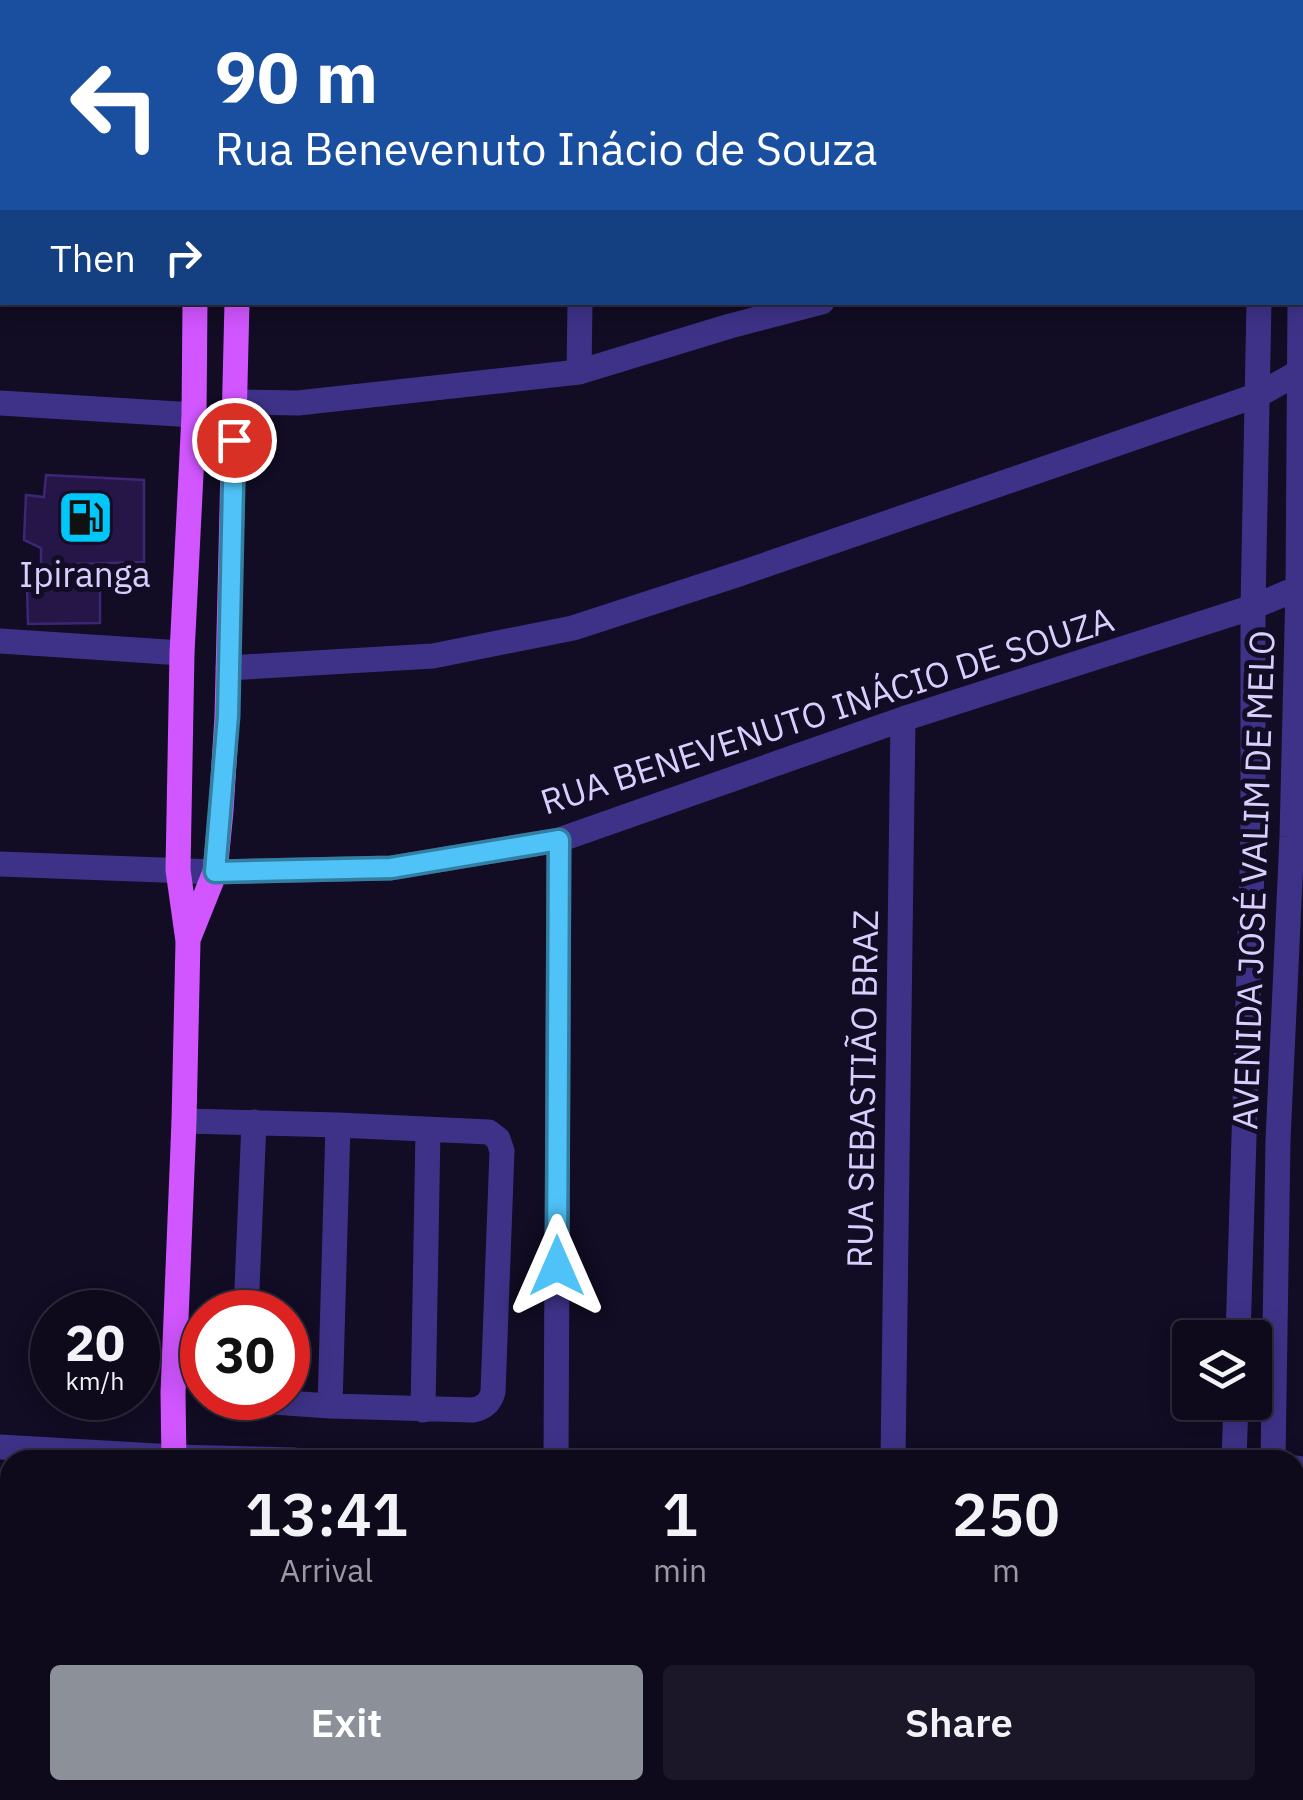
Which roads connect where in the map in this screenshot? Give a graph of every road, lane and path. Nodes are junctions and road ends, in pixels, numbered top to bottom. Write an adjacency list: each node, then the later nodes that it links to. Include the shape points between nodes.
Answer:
1 (195, 305): 12 (main road)
2 (237, 305): 10 (main road)
3 (580, 305): 8 (street)
4 (810, 305): 8 (street)
5 (1259, 305): 9 (street, AVENIDA JOSÉ VALIM DE MELO)
6 (1300, 305): 7 (street, AVENIDA JOSÉ VALIM DE MELO)
7 (1302, 370): 9 (street); 13 (street, AVENIDA JOSÉ VALIM DE MELO)
8 (579, 372): 10 (street, via 298,403)
9 (1258, 395): 14 (street, AVENIDA JOSÉ VALIM DE MELO); 17 (street, via 573,628 433,656)
10 (235, 402): 17 (main road)
11 (0, 403): 12 (street)
12 (194, 415): 16 (main road)
13 (1301, 587): 14 (street, RUA BENEVENUTO INÁCIO DE SOUZA); 20 (street, AVENIDA JOSÉ VALIM DE MELO)
14 (1253, 607): 18 (street, RUA BENEVENUTO INÁCIO DE SOUZA); 19 (street, AVENIDA JOSÉ VALIM DE MELO)
15 (0, 641): 16 (street)
16 (182, 653): 23 (main road)
17 (228, 668): 24 (main road)
18 (903, 719): 21 (street, RUA BENEVENUTO INÁCIO DE SOUZA); 42 (street, RUA SEBASTIÃO BRAZ)
19 (1254, 835): 20 (street); 31 (street, AVENIDA JOSÉ VALIM DE MELO)
20 (1297, 838): 44 (street, AVENIDA JOSÉ VALIM DE MELO, via 1278,1140)
21 (559, 840): 24 (street, RUA BENEVENUTO INÁCIO DE SOUZA, via 391,868); 41 (street)
22 (0, 864): 23 (street, RUA BENEVENUTO INÁCIO DE SOUZA)
23 (178, 870): 24 (street, RUA BENEVENUTO INÁCIO DE SOUZA); 25 (main road)
24 (215, 872): 25 (main road)
25 (188, 941): 26 (main road)
26 (184, 1121): 27 (street); 32 (main road)
27 (254, 1122): 28 (street); 30 (street)
28 (338, 1125): 29 (street); 35 (street)
29 (428, 1130): 36 (street); 36 (street, via 488,1132 502,1151 494,1392 480,1409)
30 (247, 1290)
31 (1239, 1320)
32 (173, 1393): 33 (street); 40 (main road)
33 (180, 1394)
34 (310, 1404): 35 (street)
35 (330, 1406): 36 (street)
36 (423, 1410)
37 (1235, 1420): 43 (street)
38 (0, 1447): 39 (street)
39 (44, 1450)
40 (174, 1450)
41 (556, 1450)
42 (893, 1450)
43 (1234, 1450)
44 (1272, 1450)

